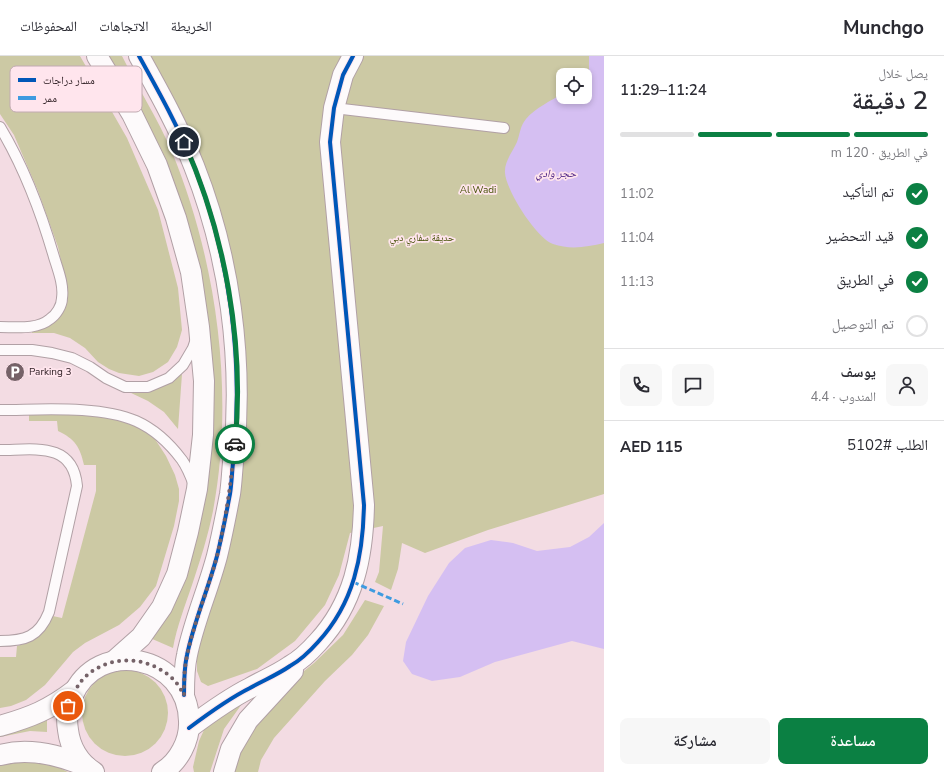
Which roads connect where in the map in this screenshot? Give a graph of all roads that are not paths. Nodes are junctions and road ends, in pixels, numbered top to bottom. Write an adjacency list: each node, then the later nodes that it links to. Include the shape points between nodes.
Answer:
1 (97, 56): 4 (street)
2 (139, 56): 19 (street, via 167,106 194,166 213,222 229,294 236,360 236,426 230,492 216,557 187,657)
3 (353, 56): 5 (street, via 343,75)
4 (103, 66)
5 (334, 108): 8 (lane); 16 (street, via 330,142 364,505 364,531 354,582 343,608 328,631)
6 (131, 112): 10 (street, via 156,165 176,218 191,272)
7 (0, 127): 9 (lane, via 27,179 45,226 60,276 62,299 50,320 40,325)
8 (504, 128)
9 (0, 327)
10 (199, 328): 11 (lane, via 193,348 183,365 168,378 148,387 125,387 65,356 32,350); 14 (street, via 204,389 203,435)
11 (0, 350)
12 (0, 410): 14 (lane, via 106,412 136,421 163,438 183,461)
13 (0, 450): 15 (lane, via 52,451 63,456 71,464 77,486 45,621 31,636 21,640)
14 (197, 489): 17 (street, via 177,574 162,607 141,637)
15 (0, 641)
16 (309, 652): 21 (street, via 292,666 230,699); 26 (street, via 248,720 231,749)
17 (114, 661): 18 (street, via 98,667 85,677); 19 (street, via 131,660 163,670 175,681)
18 (75, 690): 20 (street, via 42,712); 23 (street, via 68,706 66,722 69,739 76,754)
19 (184, 695): 21 (street, via 189,711)
20 (0, 726)
21 (187, 736): 24 (street, via 177,759); 25 (street)
22 (0, 755): 23 (street, via 25,752 46,754 67,759)
23 (90, 770)
24 (162, 772)
25 (185, 772)
26 (224, 772)

